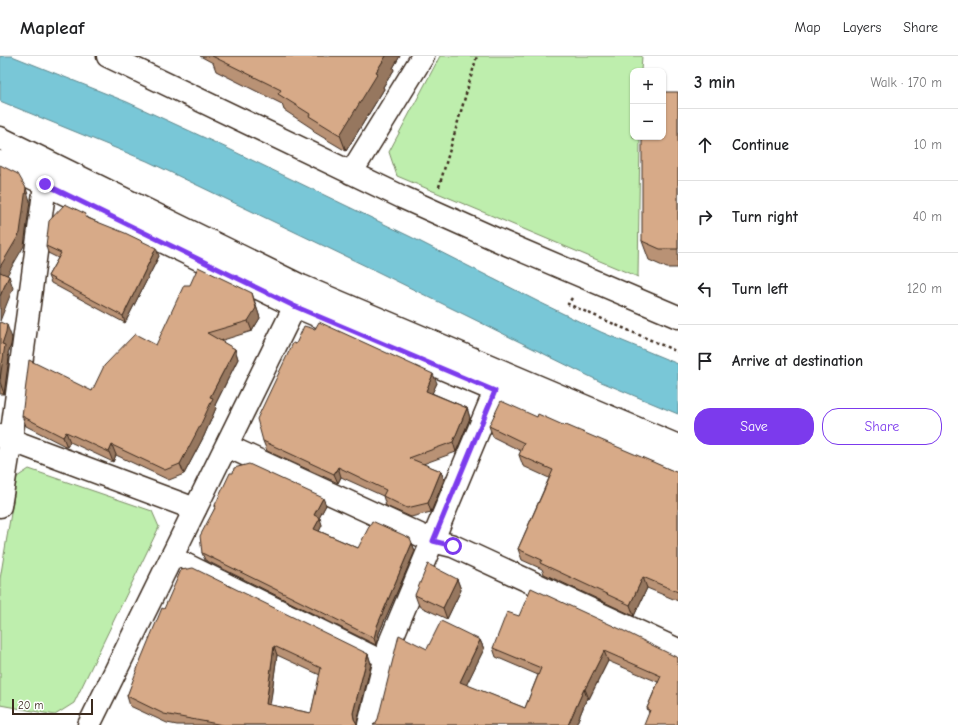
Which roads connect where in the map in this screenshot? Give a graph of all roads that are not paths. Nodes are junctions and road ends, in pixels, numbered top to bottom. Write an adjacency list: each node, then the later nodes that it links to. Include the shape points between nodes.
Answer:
1 (108, 56): 5 (street)
2 (423, 56): 5 (street)
3 (0, 138): 12 (street, via 301,286)
4 (0, 162): 6 (street)
5 (351, 173): 8 (street, via 502,242)
6 (45, 184): 7 (street); 10 (street)
7 (294, 306): 9 (street); 11 (street)
8 (678, 317)
9 (495, 391): 13 (street); 16 (street)
10 (5, 438): 14 (street); 15 (street)
11 (227, 446): 15 (street); 16 (street)
12 (678, 446)
13 (678, 468)
14 (0, 506)
15 (196, 509): 17 (street)
16 (433, 541): 18 (street, via 453,546); 19 (street)
17 (174, 555): 19 (lane); 20 (street)
18 (678, 650)
19 (385, 660): 21 (street)
20 (89, 725)
21 (369, 725)

